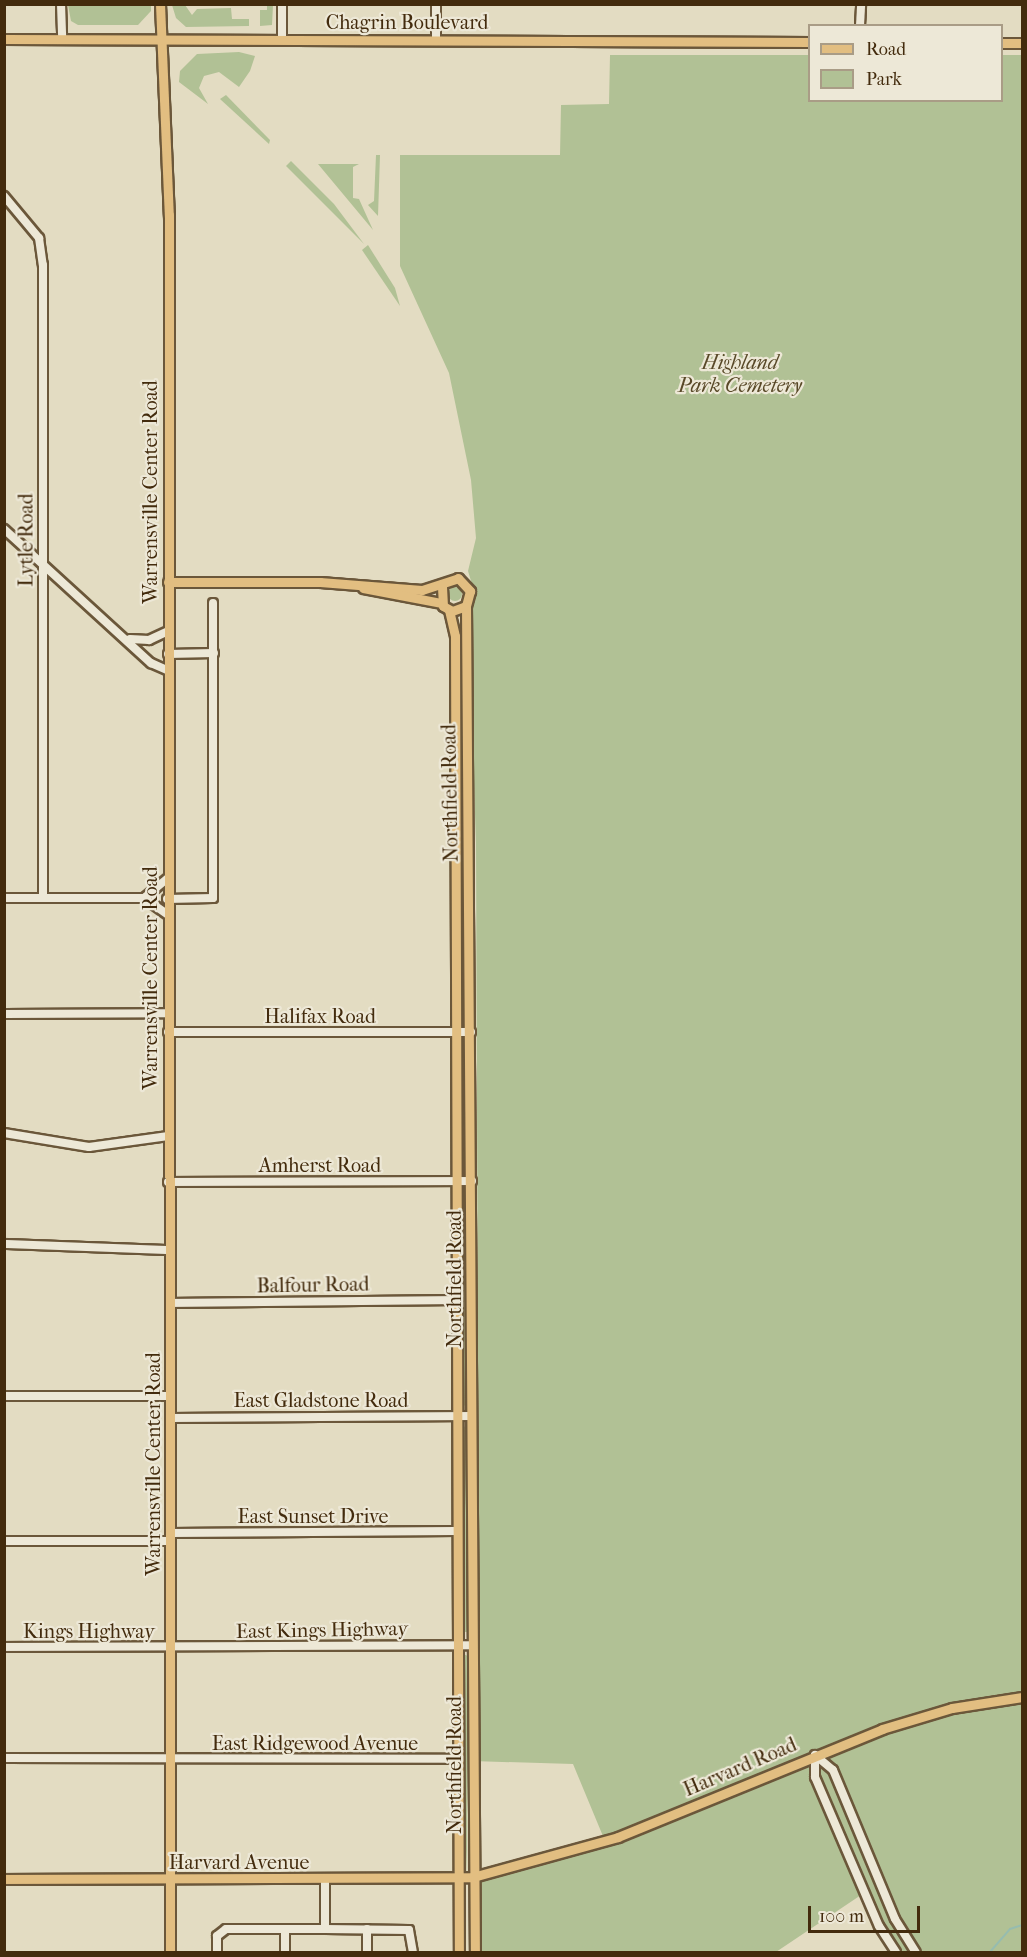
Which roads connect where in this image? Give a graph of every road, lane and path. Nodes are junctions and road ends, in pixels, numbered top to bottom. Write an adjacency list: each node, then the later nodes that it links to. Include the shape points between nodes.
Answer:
1 (61, 4): 8 (street)
2 (160, 4): 9 (main road, Warrensville Center Road)
3 (282, 4): 10 (street)
4 (436, 4): 11 (street)
5 (861, 4): 6 (street)
6 (860, 24)
7 (4, 39): 8 (main road, Chagrin Boulevard)
8 (62, 39): 9 (main road, Chagrin Boulevard)
9 (162, 39): 10 (main road, Chagrin Boulevard); 18 (main road, Warrensville Center Road, via 168,142)
10 (282, 39): 11 (main road, Chagrin Boulevard)
11 (436, 41): 12 (main road, Chagrin Boulevard)
12 (808, 42)
13 (1003, 43): 14 (main road)
14 (1023, 43)
15 (4, 196): 17 (street, Lytle Road, via 39,238 43,264)
16 (4, 529): 17 (street)
17 (43, 561): 25 (street); 30 (street, Lytle Road)
18 (168, 582): 19 (main road); 24 (main road, Warrensville Center Road)
19 (346, 584): 20 (main road, via 422,590); 22 (main road)
20 (442, 584): 22 (main road, Northfield Road); 23 (main road, Northfield Road, via 464,581 470,591)
21 (213, 603): 27 (street)
22 (445, 606): 23 (main road); 39 (main road, Northfield Road, via 455,636)
23 (466, 606): 38 (main road, Northfield Road)
24 (168, 631): 25 (street, via 149,640); 26 (main road, Warrensville Center Road)
25 (130, 639): 28 (street, via 151,663)
26 (168, 654): 27 (street); 28 (main road, Warrensville Center Road)
27 (214, 654): 33 (street, via 213,898)
28 (167, 670): 29 (main road, Warrensville Center Road)
29 (167, 879): 32 (street); 33 (main road, Warrensville Center Road)
30 (43, 897): 31 (street); 32 (street)
31 (4, 898)
32 (144, 898): 34 (street)
33 (167, 899): 34 (main road, Warrensville Center Road)
34 (168, 915): 35 (main road, Warrensville Center Road)
35 (168, 1013): 36 (street); 37 (main road, Warrensville Center Road)
36 (4, 1014)
37 (168, 1032): 39 (street, Halifax Road); 41 (main road, Warrensville Center Road)
38 (471, 1032): 39 (street, Halifax Road); 42 (main road, Northfield Road)
39 (454, 1033): 44 (main road, Northfield Road)
40 (4, 1133): 41 (street, via 89,1147)
41 (168, 1136): 43 (main road, Warrensville Center Road)
42 (472, 1181): 44 (street, Amherst Road); 52 (main road, Northfield Road)
43 (168, 1182): 44 (street, Amherst Road); 46 (main road, Warrensville Center Road)
44 (455, 1182): 47 (main road, Northfield Road)
45 (4, 1244): 46 (street)
46 (169, 1250): 48 (main road, Warrensville Center Road)
47 (455, 1300): 48 (street, Balfour Road); 51 (main road, Northfield Road)
48 (171, 1303): 50 (main road, Warrensville Center Road)
49 (4, 1396): 50 (street)
50 (171, 1396): 53 (main road, Warrensville Center Road)
51 (456, 1416): 52 (street, East Gladstone Road); 53 (street, East Gladstone Road); 54 (main road, Northfield Road)
52 (472, 1416): 58 (main road, Northfield Road)
53 (171, 1418): 55 (main road, Warrensville Center Road)
54 (456, 1531): 55 (street, East Sunset Drive); 57 (main road, Northfield Road)
55 (171, 1537): 56 (street, East Sunset Drive); 60 (main road, Warrensville Center Road)
56 (4, 1541)
57 (457, 1645): 58 (street, East Kings Highway); 60 (street, East Kings Highway); 64 (main road, Northfield Road)
58 (473, 1645): 66 (main road, Northfield Road)
59 (4, 1647): 60 (street, Kings Highway)
60 (172, 1648): 65 (main road, Warrensville Center Road)
61 (1023, 1697): 62 (main road, Harvard Road, via 952,1708)
62 (815, 1755): 66 (main road, Harvard Road, via 618,1837); 71 (street, via 833,1770); 75 (street, via 815,1777)
63 (4, 1758): 65 (street, East Ridgewood Avenue)
64 (458, 1759): 65 (street, East Ridgewood Avenue); 67 (main road, Northfield Road)
65 (172, 1760): 69 (main road, Warrensville Center Road)
66 (473, 1877): 67 (main road, Harvard Avenue); 82 (main road, Northfield Road)
67 (457, 1878): 70 (main road, Harvard Avenue); 81 (main road, Northfield Road)
68 (4, 1879): 69 (main road, Harvard Avenue)
69 (172, 1880): 70 (main road, Harvard Avenue); 76 (main road, Warrensville Center Road)
70 (325, 1880): 73 (street)
71 (899, 1928): 75 (street); 84 (street)
72 (285, 1929): 73 (street); 77 (street, via 221,1930); 78 (street)
73 (325, 1929): 74 (street)
74 (367, 1929): 79 (street); 80 (street, via 409,1930)
75 (885, 1936): 83 (street)
76 (170, 1953)
77 (217, 1953)
78 (285, 1953)
79 (367, 1953)
80 (413, 1953)
81 (459, 1953)
82 (475, 1953)
83 (896, 1953)
84 (916, 1953)

